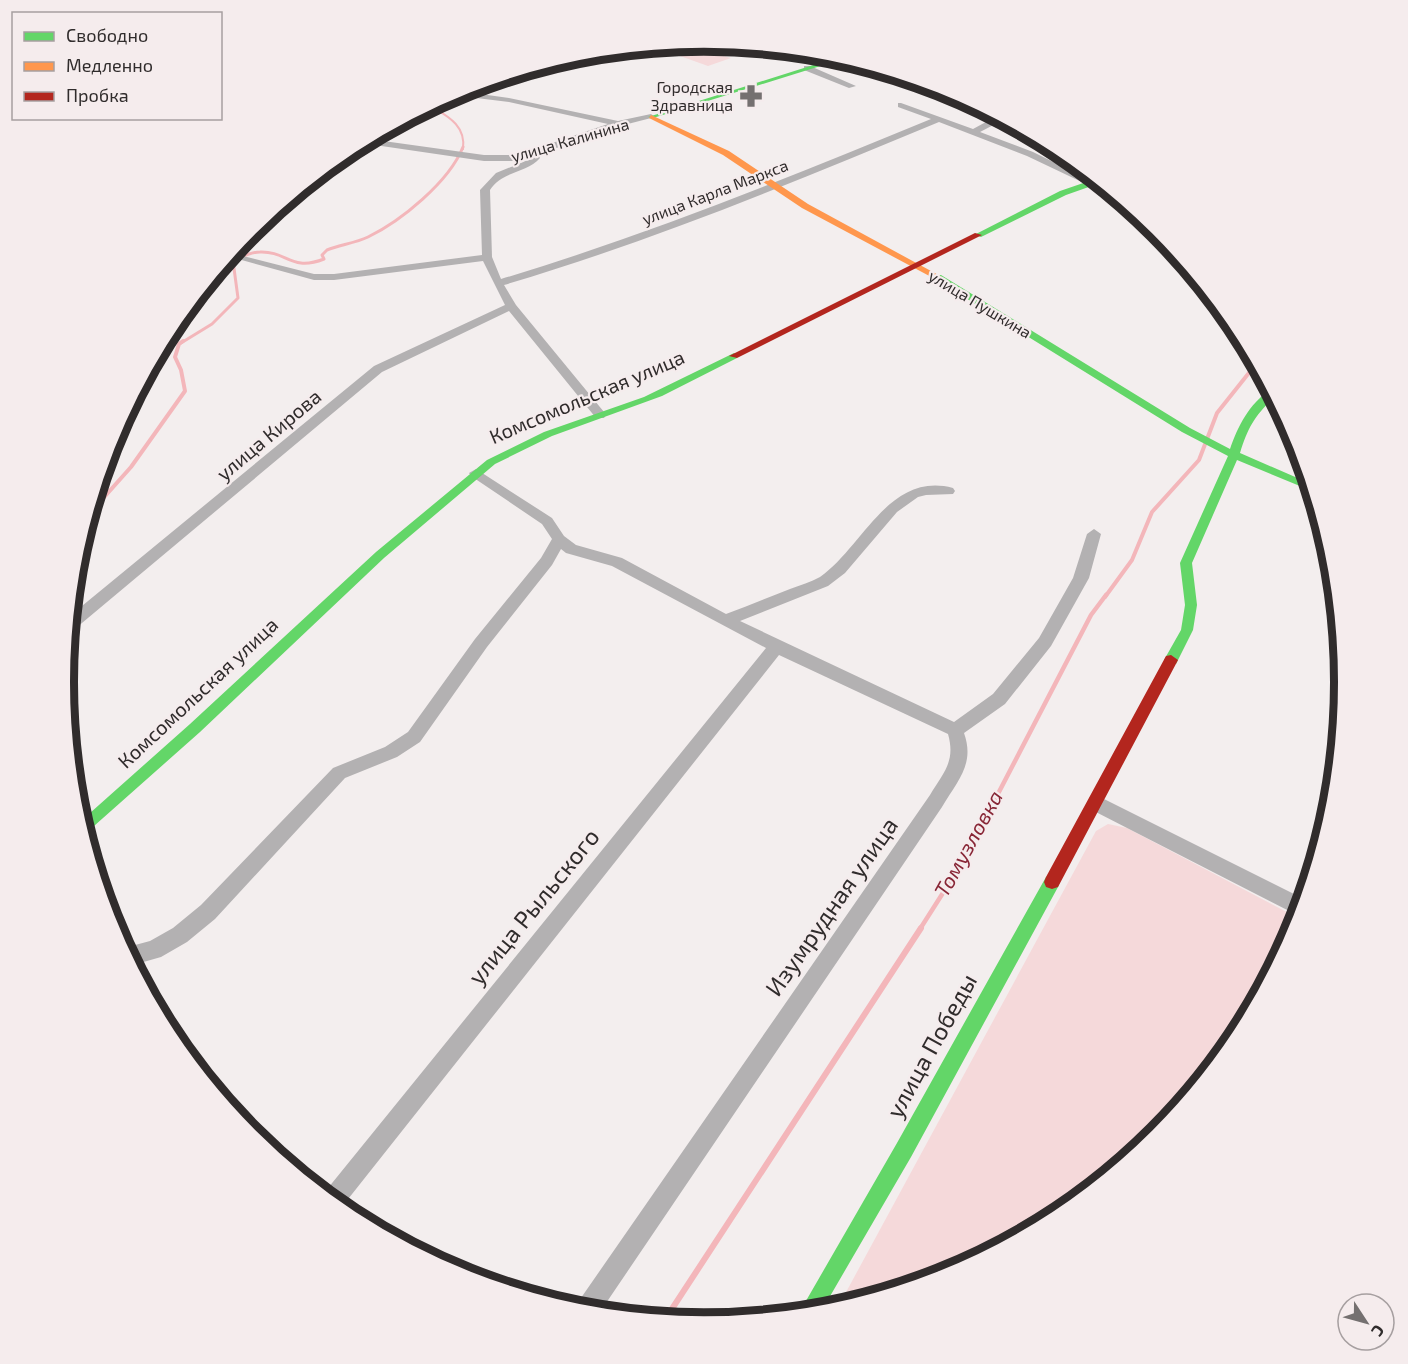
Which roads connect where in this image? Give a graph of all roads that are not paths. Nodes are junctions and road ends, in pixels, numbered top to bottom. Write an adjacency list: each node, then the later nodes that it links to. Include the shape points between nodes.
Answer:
1 (821, 64): 2 (street, улица Калинина)
2 (807, 68): 3 (street); 6 (street, улица Калинина)
3 (852, 86)
4 (475, 96): 9 (street)
5 (901, 105): 7 (street)
6 (651, 117): 9 (street, улица Калинина); 15 (street, улица Пушкина, via 726,153)
7 (939, 119): 10 (street); 15 (street, улица Карла Маркса)
8 (992, 122): 10 (street)
9 (618, 124): 12 (street, улица Калинина)
10 (974, 132): 13 (street)
11 (379, 143): 12 (street, улица Калинина, via 473,157 503,159)
12 (535, 154): 16 (street, via 531,162 498,176 485,190)
13 (1073, 173)
14 (1088, 184): 18 (street, Комсомольская улица)
15 (774, 187): 18 (street, улица Пушкина); 19 (street, улица Карла Маркса, via 586,257)
16 (487, 257): 17 (street, via 334,278 314,277); 19 (street)
17 (243, 259)
18 (917, 266): 22 (street, Комсомольская улица, via 650,398); 23 (street, улица Пушкина)
19 (498, 283): 20 (street)
20 (511, 306): 22 (street); 29 (street, улица Кирова, via 378,369)
21 (1266, 399): 23 (street, улица Победы, via 1251,414)
22 (600, 415): 24 (street, Комсомольская улица, via 507,452)
23 (1231, 454): 25 (street, улица Пушкина); 33 (street, улица Победы, via 1186,563 1191,605 1187,630)
24 (476, 473): 28 (street, via 547,521); 34 (street, Комсомольская улица, via 380,555)
25 (1301, 484)
26 (948, 491): 30 (street, via 925,490 892,509 840,569 823,582)
27 (1094, 534): 32 (street, via 1081,578 1045,642 999,699)
28 (559, 539): 30 (street, via 571,549 617,562); 36 (street, via 547,561 481,643 414,737 392,752 339,773 207,912 180,935 154,950)
29 (78, 617)
30 (727, 620): 31 (street)
31 (776, 646): 32 (street); 37 (street, улица Рыльского)
32 (955, 730): 38 (street, Изумрудная улица, via 961,748 957,766 936,801)
33 (1096, 803): 35 (street); 39 (street, улица Победы, via 904,1150)
34 (91, 821)
35 (1293, 904)
36 (136, 954)
37 (338, 1193)
38 (592, 1301)
39 (815, 1301)

